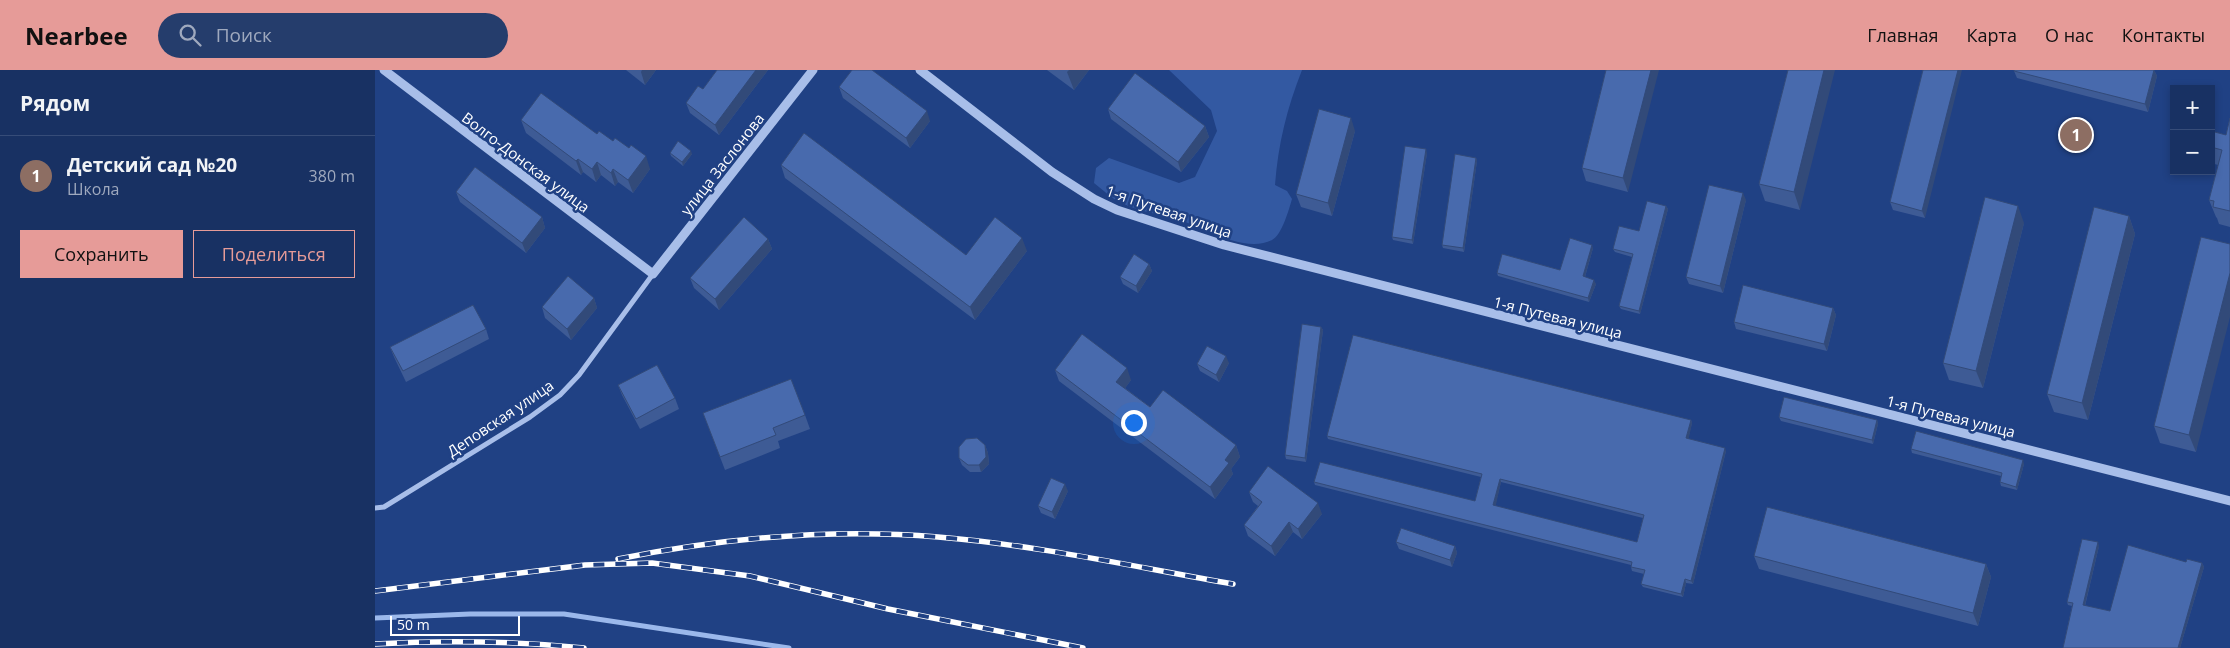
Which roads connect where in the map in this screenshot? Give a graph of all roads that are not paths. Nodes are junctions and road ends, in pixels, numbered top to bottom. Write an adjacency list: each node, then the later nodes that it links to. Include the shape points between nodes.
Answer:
1 (384, 70): 4 (street, Волго-Донская улица)
2 (813, 70): 4 (street, улица Заслонова)
3 (920, 70): 5 (street, 1-я Путевая улица, via 1052,172 1117,210 1215,242)
4 (653, 274): 6 (street, Деповская улица, via 579,375 561,394 530,417 384,507)
5 (2230, 501)
6 (375, 508)

